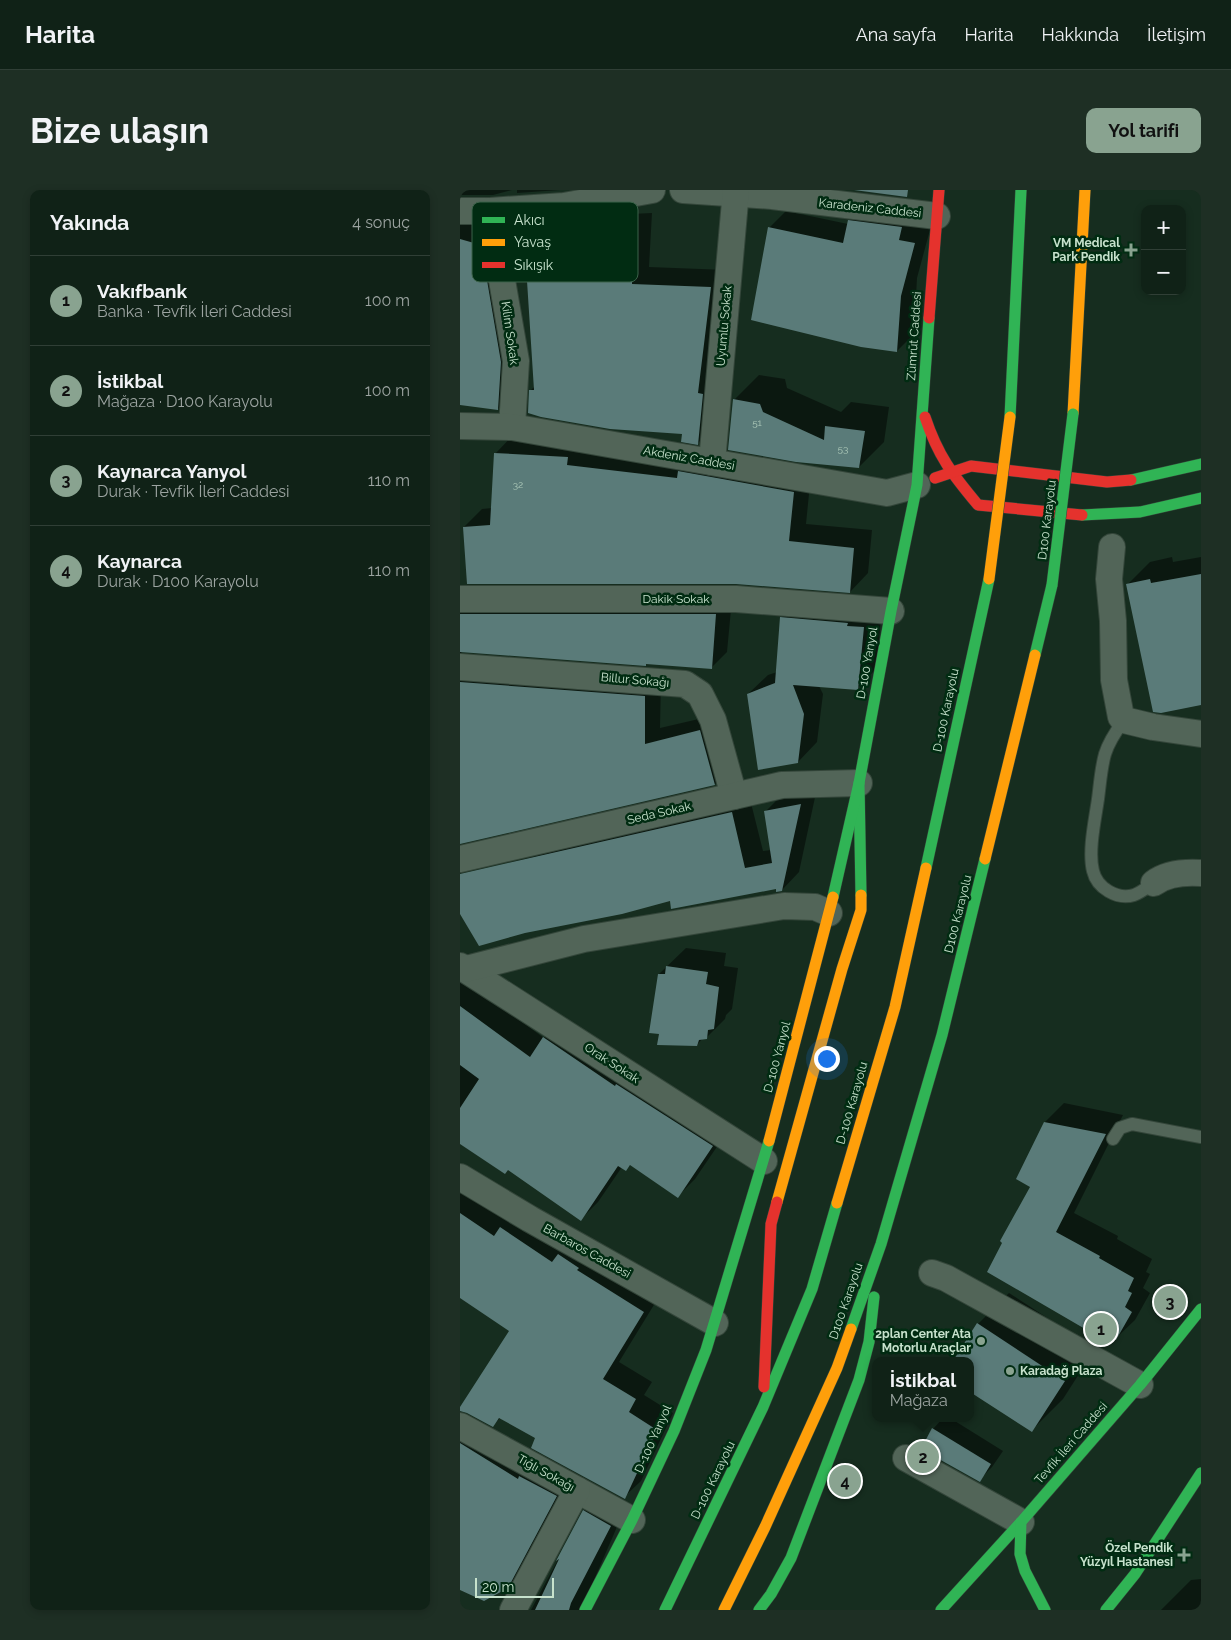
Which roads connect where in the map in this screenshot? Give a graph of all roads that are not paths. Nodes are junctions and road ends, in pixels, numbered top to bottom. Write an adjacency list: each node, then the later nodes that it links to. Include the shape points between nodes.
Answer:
1 (652, 190): 7 (street)
2 (683, 190): 6 (street, Karadeniz Caddesi)
3 (939, 190): 8 (main road, Zümrüt Caddesi)
4 (1021, 190): 40 (main road, D-100 Karayolu, bridge, via 1010,417 989,578 895,1007 812,1289)
5 (1084, 190): 35 (main road, D100 Karayolu, bridge, via 1073,414 1052,585 942,1035)
6 (736, 192): 8 (street, Karadeniz Caddesi); 13 (street, Uyumlu Sokak)
7 (586, 202)
8 (937, 216): 10 (main road, Zümrüt Caddesi)
9 (502, 282): 12 (street, Kilim Sokak, via 516,361)
10 (922, 408): 15 (main road, via 933,441); 16 (main road, Zümrüt Caddesi)
11 (460, 426): 12 (street, Akdeniz Caddesi)
12 (512, 427): 13 (street, Akdeniz Caddesi)
13 (712, 462): 16 (street, Akdeniz Caddesi, via 888,494)
14 (1201, 464): 15 (main road, via 1137,480 1107,482 971,466)
15 (951, 473): 16 (main road); 17 (main road, via 978,505 1110,514 1164,508)
16 (917, 485): 20 (main road, D-100 Yanyol)
17 (1201, 498)
18 (1112, 547): 22 (street, via 1109,579 1114,671 1118,704)
19 (460, 599): 20 (street, Dakik Sokak, via 736,599)
20 (891, 611): 24 (main road, D-100 Yanyol)
21 (460, 667): 25 (street, Billur Sokağı, via 685,684 700,694 713,720)
22 (1124, 720): 23 (street); 28 (lane, via 1110,741 1103,760 1091,862 1097,881 1103,888 1120,896 1135,894)
23 (1201, 734)
24 (859, 783): 25 (street, Seda Sokak, via 782,785); 29 (main road, D-100 Yanyol); 40 (main road, via 861,910 772,1224)
25 (734, 796): 26 (street, Seda Sokak)
26 (460, 859)
27 (1201, 873): 28 (street, via 1166,876)
28 (1154, 883)
29 (829, 913): 30 (street, via 815,907 784,906 584,939); 33 (main road, D-100 Yanyol)
30 (463, 967): 33 (street, Orak Sokak)
31 (1201, 1137): 32 (lane, via 1132,1124 1120,1128)
32 (1113, 1139)
33 (764, 1161): 38 (main road, D-100 Yanyol)
34 (460, 1177): 38 (street, Barbaros Caddesi)
35 (881, 1244): 47 (main road, via 869,1342 859,1380); 52 (main road, D100 Karayolu, via 837,1368)
36 (932, 1273): 39 (street)
37 (1201, 1309): 39 (main road, Tevfik İleri Caddesi)
38 (715, 1323): 45 (main road, D-100 Yanyol, via 674,1431)
39 (1140, 1385): 46 (main road, Tevfik İleri Caddesi)
40 (763, 1407): 51 (main road, D-100 Karayolu)
41 (460, 1426): 44 (street, Tığlı Sokağı)
42 (906, 1458): 46 (street)
43 (1201, 1473): 56 (main road, via 1135,1574)
44 (577, 1490): 45 (street, Tığlı Sokağı); 49 (street)
45 (632, 1520): 50 (main road, D-100 Yanyol)
46 (1021, 1522): 54 (main road, Tevfik İleri Caddesi); 55 (main road, via 1020,1554 1024,1571)
47 (791, 1558): 48 (main road); 53 (main road)
48 (780, 1603)
49 (513, 1610)
50 (585, 1610)
51 (665, 1610)
52 (724, 1610)
53 (759, 1610)
54 (941, 1610)
55 (1045, 1610)
56 (1106, 1610)

